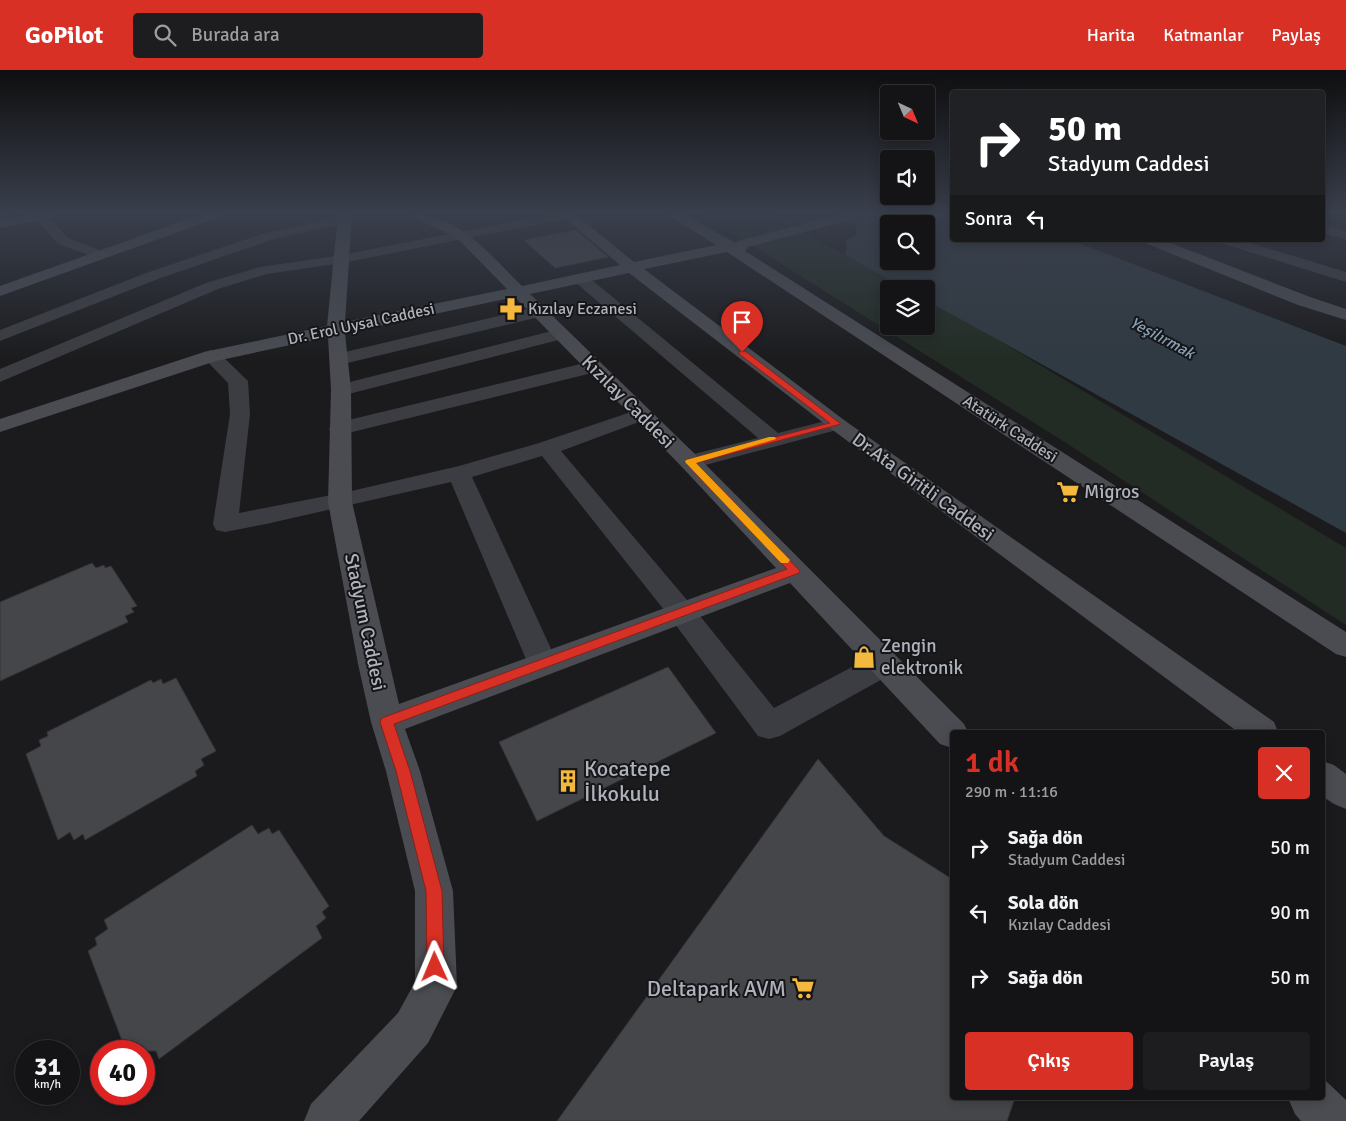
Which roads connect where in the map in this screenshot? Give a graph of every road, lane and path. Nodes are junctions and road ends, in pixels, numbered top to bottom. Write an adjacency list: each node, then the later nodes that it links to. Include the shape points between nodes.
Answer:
1 (78, 263): 17 (street)
2 (190, 263): 13 (street)
3 (310, 263): 16 (street, via 265,270)
4 (342, 263): 21 (street, Stadyum Caddesi)
5 (489, 263): 18 (street, Kızılay Caddesi)
6 (626, 263): 12 (street, Dr.Ata Giritli Caddesi)
7 (655, 263): 12 (street, Dr. Erol Uysal Caddesi)
8 (762, 263): 41 (street, Atatürk Caddesi)
9 (764, 263): 40 (street, Atatürk Caddesi)
10 (1209, 263): 20 (street)
11 (1300, 263): 14 (street)
12 (632, 268): 15 (street, Dr. Erol Uysal Caddesi); 30 (street, Dr.Ata Giritli Caddesi)
13 (170, 270): 16 (street); 23 (street)
14 (1345, 277)
15 (581, 279): 18 (street, Dr. Erol Uysal Caddesi); 33 (street)
16 (212, 286): 27 (street)
17 (0, 291)
18 (517, 292): 19 (street, Kızılay Caddesi); 21 (street, Dr. Erol Uysal Caddesi)
19 (537, 312): 22 (street, Kızılay Caddesi); 25 (street)
20 (1346, 315)
21 (336, 329): 24 (street, Dr. Erol Uysal Caddesi); 25 (street, Stadyum Caddesi)
22 (560, 334): 26 (street, Kızılay Caddesi); 28 (street)
23 (0, 336)
24 (211, 356): 31 (street, Dr. Erol Uysal Caddesi); 37 (street, via 238,381 240,414 224,524)
25 (339, 359): 28 (street, Stadyum Caddesi)
26 (593, 367): 29 (street, Kızılay Caddesi); 32 (street)
27 (0, 376)
28 (342, 390): 32 (street, Stadyum Caddesi)
29 (640, 414): 34 (street); 35 (street, Kızılay Caddesi)
30 (837, 424): 33 (street); 45 (street, Dr.Ata Giritli Caddesi)
31 (0, 426)
32 (340, 429): 37 (street, Stadyum Caddesi)
33 (772, 439): 35 (street)
34 (547, 448): 36 (street); 39 (street)
35 (690, 462): 38 (street, Kızılay Caddesi)
36 (459, 472): 37 (street); 42 (street)
37 (340, 502): 44 (street, Stadyum Caddesi)
38 (795, 571): 39 (street); 43 (street, Kızılay Caddesi)
39 (682, 613): 42 (street); 43 (street, via 769,726)
40 (1346, 623)
41 (1346, 646)
42 (543, 664): 44 (street)
43 (884, 664): 46 (street, Kızılay Caddesi)
44 (387, 722): 50 (street, Stadyum Caddesi, via 434,891 436,986 413,1028)
45 (1259, 730)
46 (950, 732)
47 (1325, 778): 48 (street)
48 (1346, 793)
49 (1313, 1100): 51 (street)
50 (328, 1121)
51 (1334, 1121)

